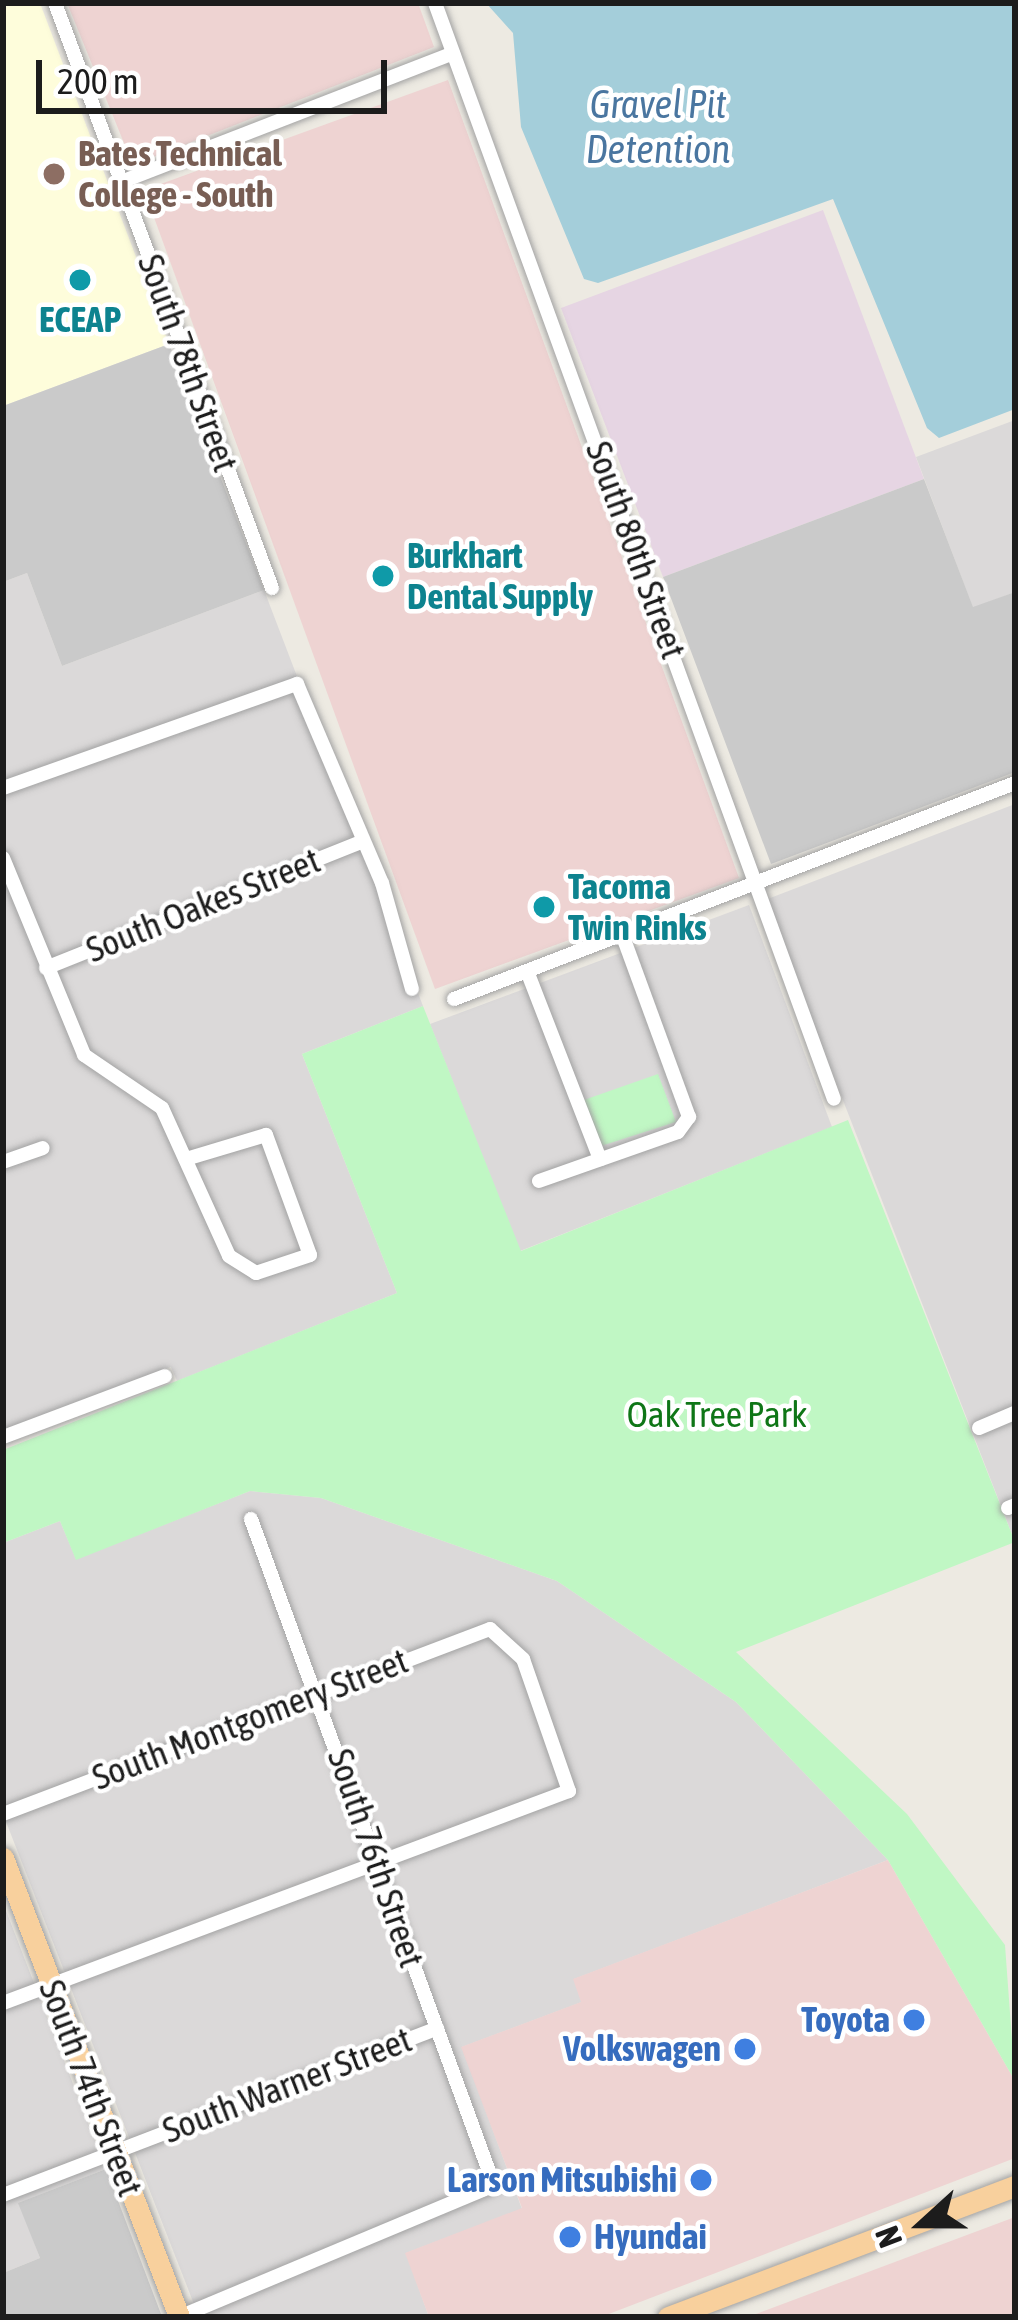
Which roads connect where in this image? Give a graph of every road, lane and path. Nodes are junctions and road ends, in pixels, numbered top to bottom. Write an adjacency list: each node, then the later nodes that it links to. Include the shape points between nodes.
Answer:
1 (55, 3): 4 (street, South 78th Street)
2 (435, 3): 3 (street, South 80th Street)
3 (453, 53): 4 (street); 10 (street, South 80th Street)
4 (121, 182): 5 (street, South 78th Street)
5 (272, 588)
6 (1015, 784): 10 (street)
7 (3, 788): 8 (street, via 259,689 301,688)
8 (361, 842): 12 (street, South Oakes Street); 14 (street)
9 (3, 858): 12 (street)
10 (755, 885): 11 (street); 16 (street, South 80th Street)
11 (622, 934): 13 (street); 19 (street, via 686,1124)
12 (46, 968): 18 (street, via 84,1055 162,1108)
13 (527, 971): 15 (street); 19 (street)
14 (412, 989)
15 (454, 999)
16 (834, 1099)
17 (43, 1148): 20 (street)
18 (186, 1159): 18 (street, via 236,1265 267,1273 312,1246 266,1136)
19 (600, 1159): 21 (street)
20 (3, 1162)
21 (539, 1181)
22 (165, 1376): 25 (street)
23 (1015, 1413): 24 (street)
24 (979, 1427)
25 (3, 1437)
26 (251, 1519): 27 (street, South 76th Street)
27 (318, 1694): 28 (street, South Montgomery Street); 30 (street, South 76th Street); 30 (street, South Montgomery Street, via 499,1629 523,1659 569,1791)
28 (3, 1814)
29 (3, 1858): 31 (main road, South 74th Street)
30 (377, 1859): 31 (street); 33 (street, South 76th Street)
31 (51, 1984): 32 (street); 34 (main road, South 74th Street)
32 (3, 2003)
33 (437, 2027): 34 (street, South Warner Street); 37 (street, South 76th Street, via 491,2167 486,2196)
34 (115, 2151): 36 (street, South Warner Street); 37 (main road, South 74th Street)
35 (1015, 2186): 38 (main road)
36 (3, 2195)
37 (179, 2317)
38 (668, 2317)

